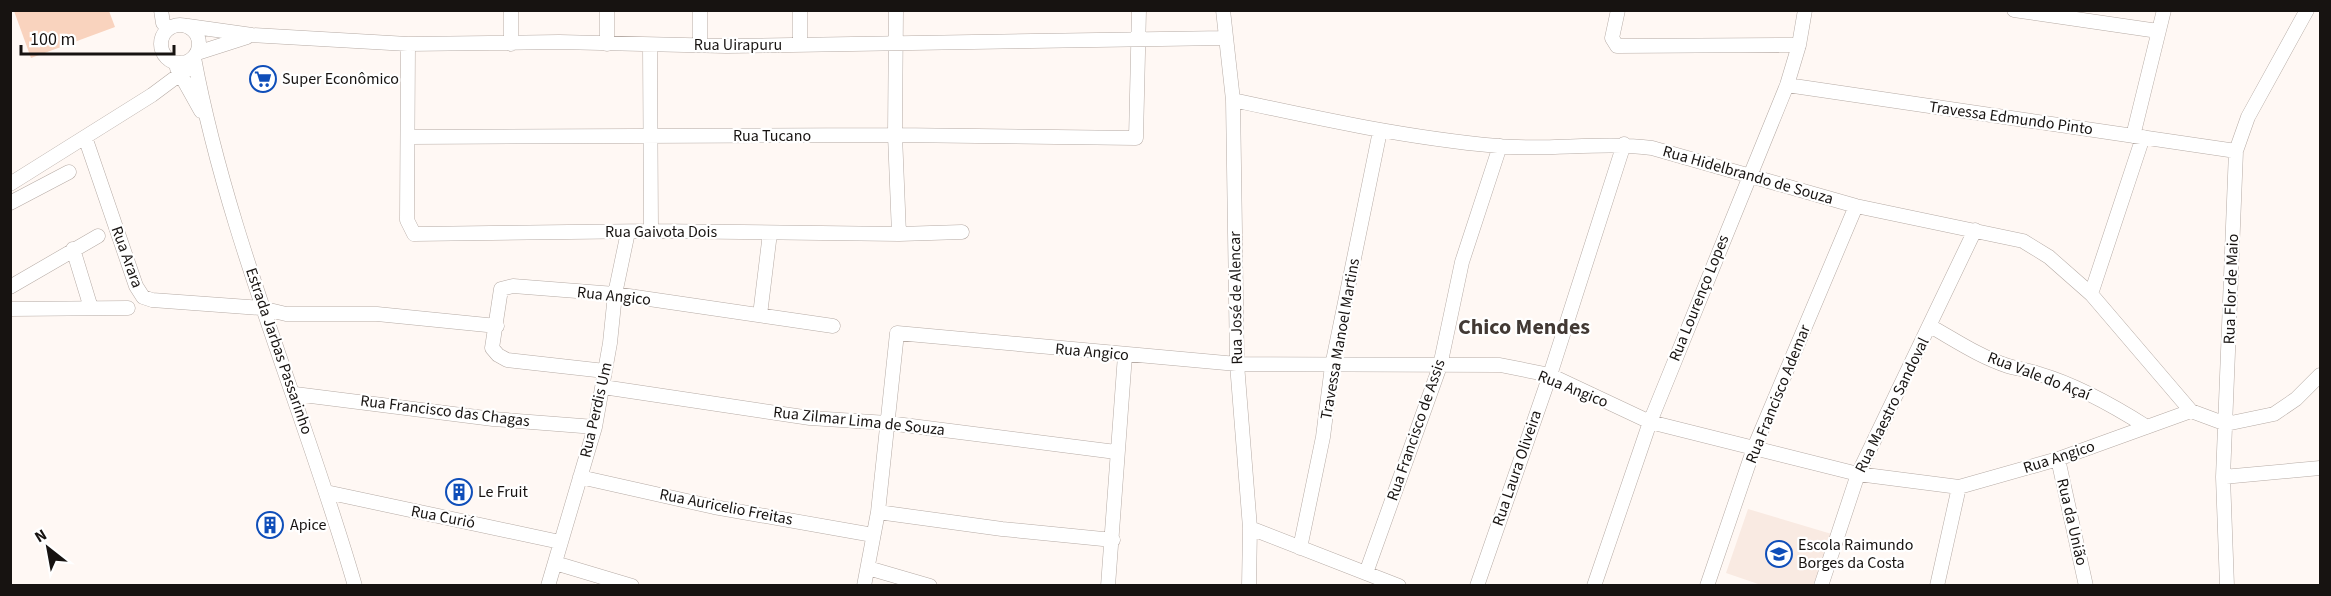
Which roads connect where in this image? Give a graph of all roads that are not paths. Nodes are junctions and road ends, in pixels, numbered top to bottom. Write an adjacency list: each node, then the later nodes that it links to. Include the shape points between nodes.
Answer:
1 (161, 10): 16 (street)
2 (183, 10): 15 (street)
3 (511, 10): 23 (street)
4 (607, 10): 24 (street)
5 (700, 10): 26 (street)
6 (800, 10): 27 (street)
7 (896, 10): 21 (street)
8 (1139, 10): 20 (street)
9 (1223, 10): 19 (street, Rua José de Alencar)
10 (1618, 10): 28 (street, via 1613,43 1617,46)
11 (1805, 10): 28 (street, Rua Lourenço Lopes)
12 (2014, 10): 17 (street)
13 (2164, 10): 17 (street)
14 (2307, 10): 45 (street, Rua Flor de Maio, via 2248,117)
15 (186, 26): 16 (street); 18 (street, Rua Uirapuru); 30 (street, via 197,35)
16 (168, 29): 29 (street, via 162,38)
17 (2158, 31): 40 (street)
18 (252, 35): 22 (street, Rua Uirapuru); 30 (street, Rua Uirapuru)
19 (1225, 38): 20 (street, Rua Uirapuru); 35 (street, Rua José de Alencar)
20 (1138, 41): 21 (street, Rua Uirapuru); 38 (street, Rua Tucano, via 1136,138)
21 (896, 43): 27 (street, Rua Uirapuru); 38 (street)
22 (408, 44): 23 (street, Rua Uirapuru); 42 (street)
23 (512, 44): 24 (street, Rua Uirapuru)
24 (607, 44): 25 (street, Rua Uirapuru)
25 (650, 45): 26 (street, Rua Uirapuru); 39 (street)
26 (700, 45): 27 (street, Rua Uirapuru)
27 (800, 45)
28 (1799, 45): 32 (street, Rua Lourenço Lopes)
29 (163, 54): 31 (street); 33 (street, via 164,74)
30 (195, 58): 31 (street); 36 (street, Estrada Jarbas Passarinho)
31 (177, 69): 33 (street); 34 (street, Estrada Jarbas Passarinho)
32 (1787, 85): 40 (street, Travessa Edmundo Pinto); 47 (street, Rua Lourenço Lopes)
33 (152, 94): 34 (street, via 176,92); 41 (street)
34 (194, 100): 36 (street, Estrada Jarbas Passarinho)
35 (1233, 100): 37 (street, Rua Hidelbrando de Souza); 71 (street, Rua José de Alencar)
36 (206, 116): 64 (street, Estrada Jarbas Passarinho)
37 (1380, 131): 44 (street, Rua Hidelbrando de Souza); 72 (street, Travessa Manoel Martins)
38 (895, 135): 39 (street, Rua Tucano); 56 (street)
39 (651, 136): 42 (street, Rua Tucano); 52 (street)
40 (2138, 136): 45 (street, Travessa Edmundo Pinto); 61 (street)
41 (85, 137): 48 (street); 64 (street, Rua Arara, via 143,297)
42 (409, 137): 53 (street, Rua Gaivota Dois, via 407,220 414,234)
43 (1624, 144): 44 (street, Rua Hidelbrando de Souza); 47 (street, Rua Hidelbrando de Souza); 75 (street, Rua Laura Oliveira)
44 (1500, 146): 73 (street, Rua Francisco de Assis, via 1462,262)
45 (2236, 151): 82 (street, Rua Flor de Maio)
46 (69, 172): 49 (street)
47 (1748, 174): 50 (street, Rua Hidelbrando de Souza); 80 (street, Rua Lourenço Lopes)
48 (10, 184)
49 (10, 203)
50 (1856, 206): 51 (street, Rua Hidelbrando de Souza); 85 (street, Rua Francisco Ademar)
51 (1975, 230): 61 (street, Rua Hidelbrando de Souza, via 2022,241 2049,256); 69 (street, Rua Maestro Sandoval)
52 (651, 231): 53 (street, Rua Gaivota Dois); 55 (street, Rua Gaivota Dois)
53 (628, 232): 60 (street, Rua Perdis Um)
54 (962, 232): 56 (street, Rua Gaivota Dois)
55 (770, 233): 56 (street, Rua Gaivota Dois); 66 (street)
56 (898, 234)
57 (98, 236): 58 (street)
58 (73, 249): 59 (street); 62 (street)
59 (10, 287)
60 (615, 294): 66 (street, Rua Angico); 67 (street, Rua Angico, via 513,286 501,289); 74 (street, Rua Perdis Um)
61 (2091, 294): 79 (street, Rua Hidelbrando de Souza)
62 (91, 308): 63 (street); 65 (street)
63 (128, 308)
64 (261, 308): 67 (street, via 286,314 377,315); 78 (street, Estrada Jarbas Passarinho)
65 (10, 309)
66 (760, 315): 68 (street, Rua Angico)
67 (497, 326): 74 (street, via 492,348 507,360)
68 (833, 326)
69 (1930, 326): 84 (street, Rua Vale do Açaí, via 2007,365 2072,387); 89 (street, Rua Maestro Sandoval)
70 (1125, 355): 71 (street, Rua Angico); 81 (street, Rua Angico, via 897,333); 86 (street)
71 (1237, 363): 72 (street, Rua Angico); 95 (street, Rua José de Alencar)
72 (1332, 366): 73 (street, Rua Angico); 99 (street, Travessa Manoel Martins, via 1323,437)
73 (1440, 366): 75 (street, Rua Angico, via 1500,365); 102 (street, Rua Francisco de Assis)
74 (605, 371): 77 (street, Rua Perdis Um)
75 (1550, 375): 80 (street, Rua Angico); 111 (street, Rua Laura Oliveira)
76 (2320, 375): 82 (street, via 2274,414)
77 (603, 387): 81 (street, Rua Zilmar Lima de Souza, via 786,414); 83 (street, Rua Perdis Um)
78 (295, 394): 83 (street, Rua Francisco das Chagas); 93 (street, Estrada Jarbas Passarinho)
79 (2191, 411): 82 (street); 84 (street, Rua Angico)
80 (1650, 422): 85 (street, Rua Angico); 112 (street, Rua Lourenço Lopes)
81 (888, 423): 86 (street, Rua Zilmar Lima de Souza); 94 (street)
82 (2226, 424): 91 (street, Rua Flor de Maio)
83 (595, 427): 90 (street, Rua Perdis Um)
84 (2147, 427): 87 (street, Rua Angico)
85 (1754, 448): 89 (street, Rua Angico); 113 (street, Rua Francisco Ademar)
86 (1116, 452): 97 (street)
87 (2058, 459): 92 (street, Rua Angico); 116 (street, Rua da União)
88 (2320, 468): 91 (street)
89 (1858, 474): 92 (street, Rua Angico); 114 (street, Rua Maestro Sandoval)
90 (580, 477): 96 (street, Rua Auricelio Freitas, via 729,510); 98 (street, Rua Perdis Um)
91 (2223, 477): 117 (street, Rua Flor de Maio)
92 (1959, 487): 115 (street)
93 (326, 492): 98 (street, Rua Curió); 103 (street, Estrada Jarbas Passarinho)
94 (878, 512): 96 (street); 97 (street, via 1002,530)
95 (1250, 528): 99 (street); 109 (street, Rua José de Alencar)
96 (873, 535): 101 (street)
97 (1113, 540): 108 (street)
98 (560, 542): 100 (street, Rua Perdis Um)
99 (1300, 548): 102 (street)
100 (555, 563): 104 (street, Rua Perdis Um); 105 (street)
101 (868, 568): 106 (street); 107 (street)
102 (1366, 573): 110 (street)
103 (355, 585)
104 (548, 585)
105 (632, 585)
106 (864, 585)
107 (930, 585)
108 (1108, 585)
109 (1249, 585)
110 (1399, 585)
111 (1477, 585)
112 (1594, 585)
113 (1707, 585)
114 (1821, 585)
115 (1937, 585)
116 (2086, 585)
117 (2227, 585)

